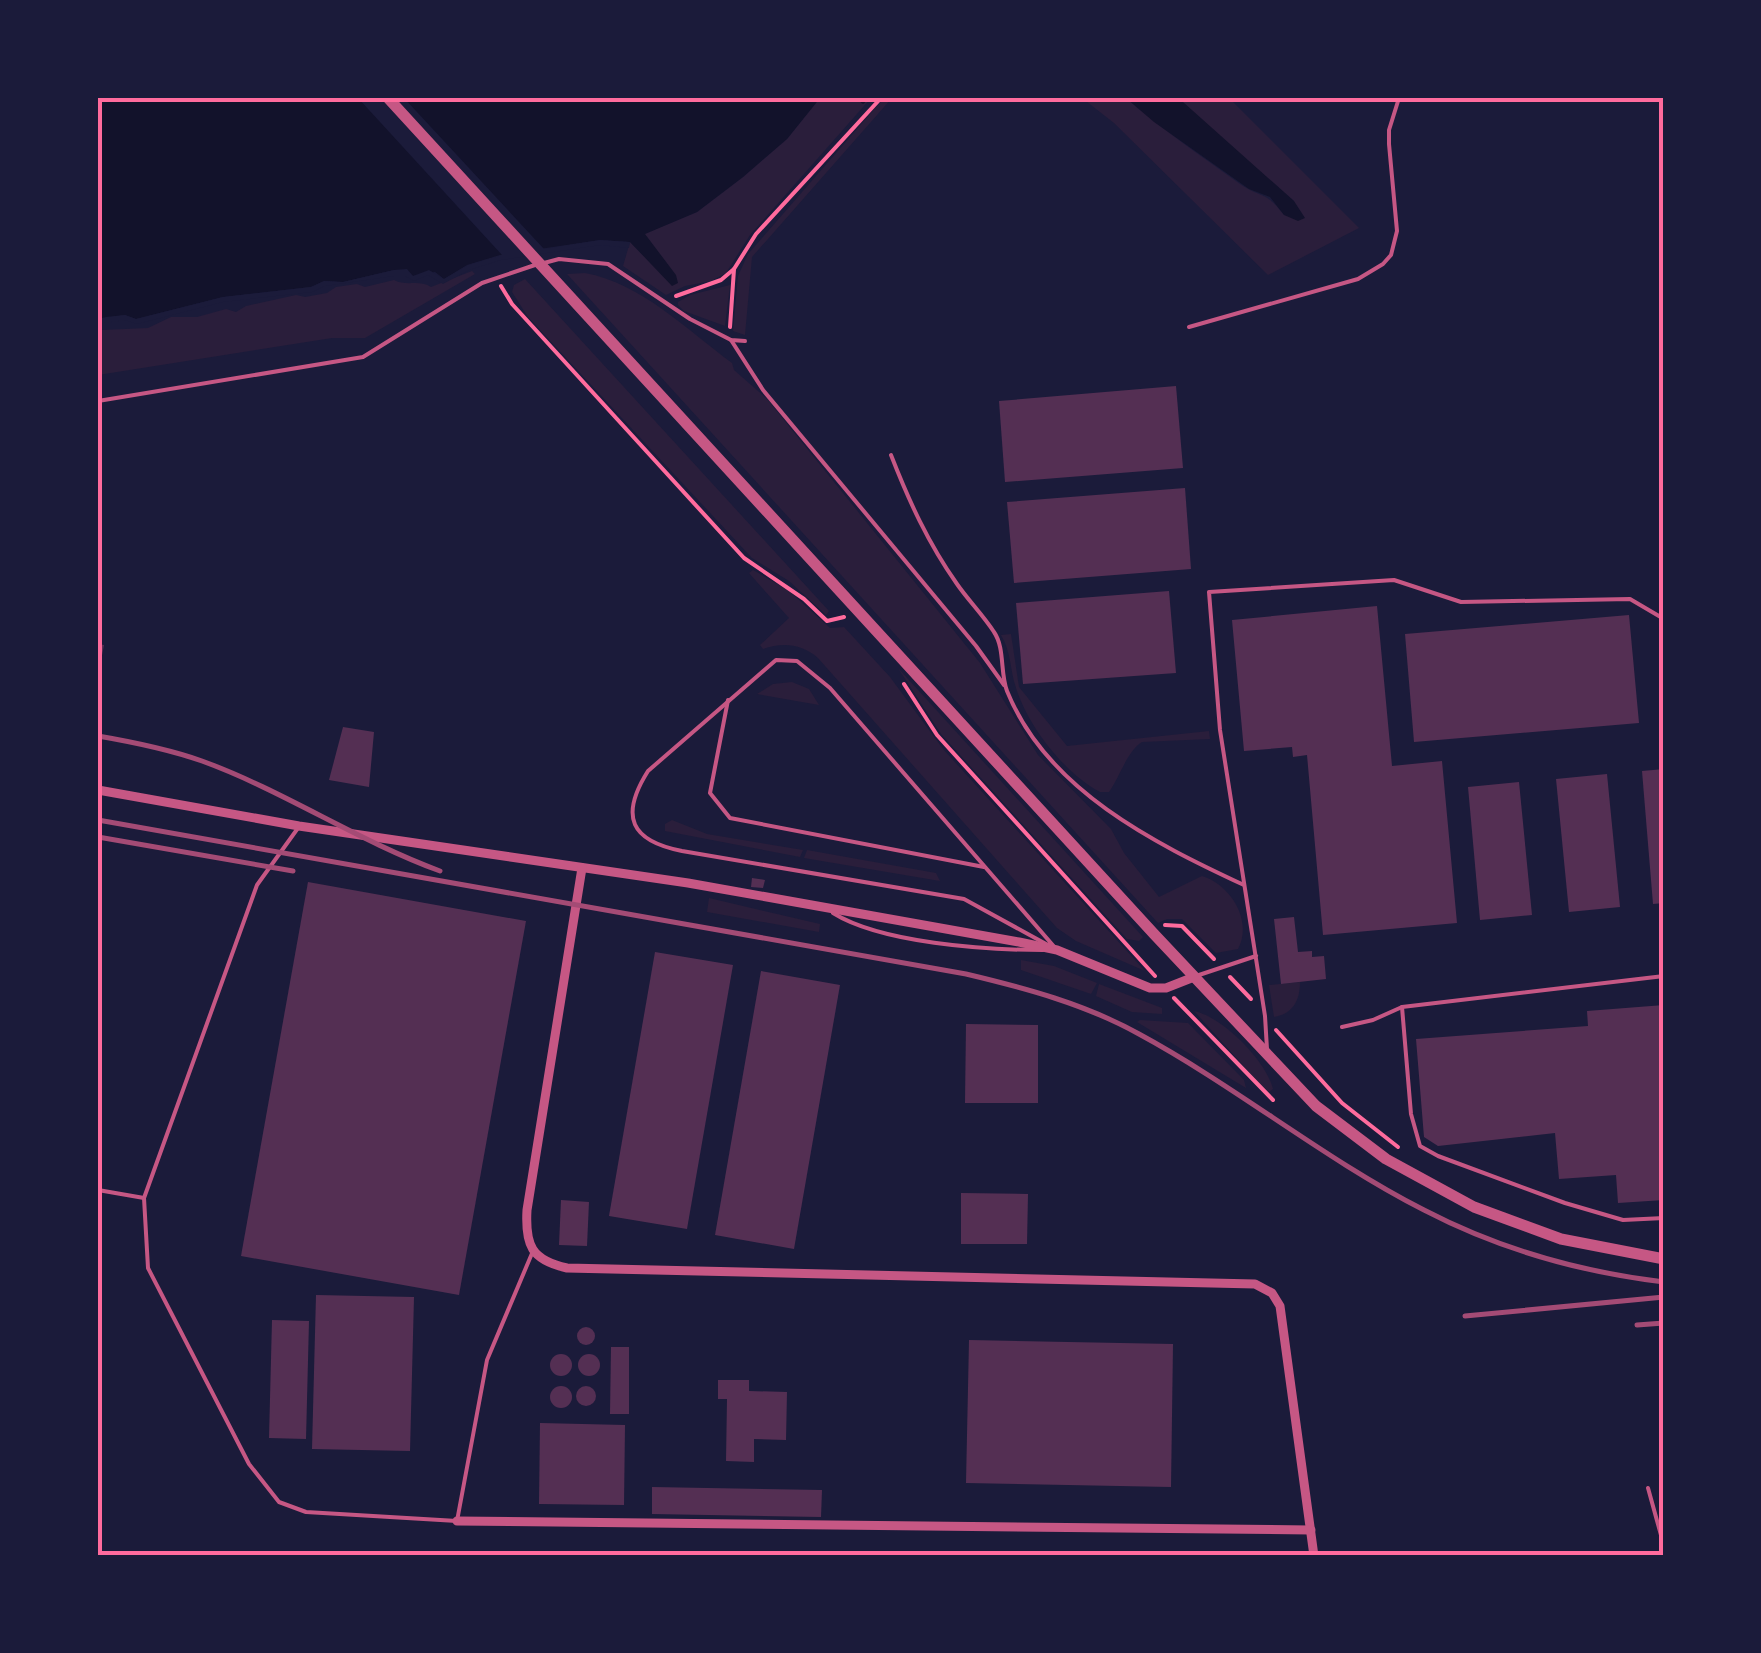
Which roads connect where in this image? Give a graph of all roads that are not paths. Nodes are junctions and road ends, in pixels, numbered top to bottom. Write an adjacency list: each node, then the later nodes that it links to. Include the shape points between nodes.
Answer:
1 (388, 98): 19 (street)
2 (1399, 98): 3 (lane, via 1389,144 1397,231 1383,264 1358,279)
3 (1189, 327)
4 (731, 340): 5 (lane); 6 (lane, via 608,264 559,259 496,277 363,357); 9 (lane, via 763,390)
5 (745, 341)
6 (98, 401)
7 (890, 455): 9 (lane, via 916,521 997,635)
8 (1664, 619): 15 (lane, via 1630,598 1460,602 1394,580 1209,592 1220,730)
9 (1007, 690): 15 (lane, via 1036,740 1070,779 1136,831)
10 (728, 700): 13 (lane, via 776,660 797,661 830,688); 13 (lane, via 710,793 730,818); 16 (lane, via 648,771 638,788 634,824 642,838 672,849 964,899)
11 (98, 790): 12 (street)
12 (299, 826): 14 (street); 24 (lane, via 257,885)
13 (984, 867): 16 (lane)
14 (582, 868): 16 (street); 26 (street, via 527,1210 526,1236)
15 (1244, 885): 17 (lane)
16 (1057, 950): 19 (street, via 1150,988)
17 (1256, 956): 19 (lane); 22 (lane)
18 (1664, 976): 20 (lane)
19 (1194, 977): 22 (street)
20 (1402, 1007): 21 (lane); 25 (lane, via 1420,1146 1608,1216)
21 (1342, 1027)
22 (1268, 1058): 27 (street, via 1353,1136 1440,1191 1561,1239)
23 (98, 1190): 24 (lane)
24 (144, 1198): 29 (lane, via 148,1268 250,1464 279,1502 306,1512)
25 (1664, 1218)
26 (534, 1251): 29 (lane, via 487,1360); 30 (street, via 566,1268 1255,1284 1280,1306)
27 (1664, 1258)
28 (1648, 1488): 31 (lane)
29 (456, 1521): 30 (street)
30 (1311, 1530): 32 (street)
31 (1664, 1546)
32 (1314, 1556)

